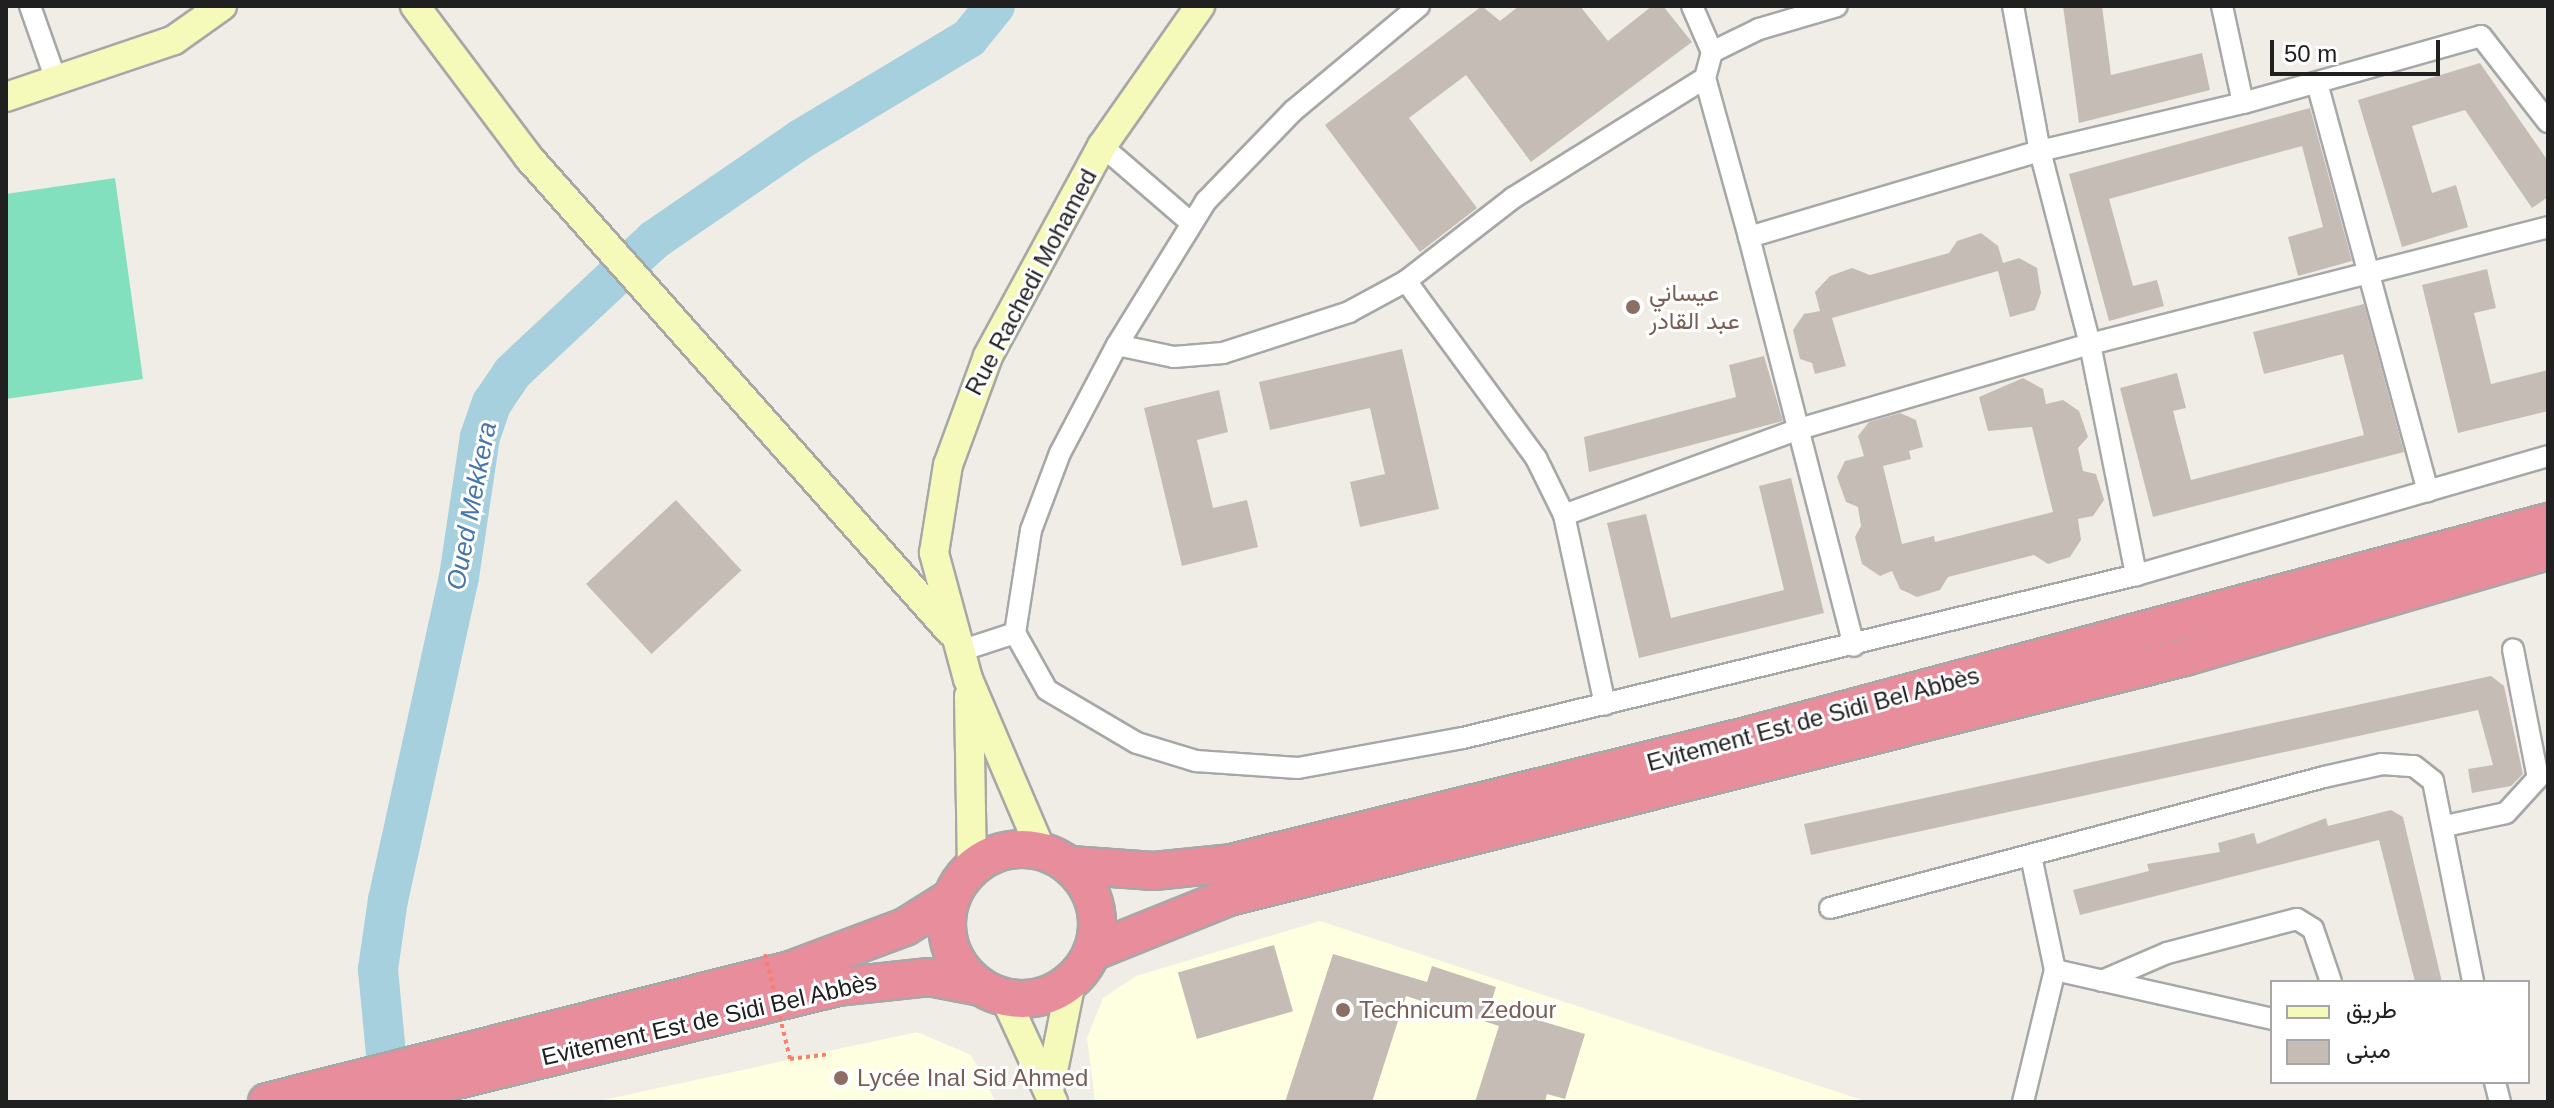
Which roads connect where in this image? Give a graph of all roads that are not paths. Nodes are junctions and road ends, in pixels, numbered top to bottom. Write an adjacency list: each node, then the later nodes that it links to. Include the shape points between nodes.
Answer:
1 (30, 6): 12 (street)
2 (222, 6): 12 (main road, via 174,40)
3 (415, 6): 34 (main road, via 549,179)
4 (1200, 6): 17 (main road, Rue Rachedi Mohamed)
5 (1419, 6): 19 (street, via 1294,110)
6 (1692, 6): 10 (street)
7 (1837, 6): 10 (street, via 1759,29)
8 (2013, 6): 18 (street)
9 (2222, 6): 15 (street)
10 (1712, 52): 11 (street)
11 (1705, 78): 21 (street); 23 (street, via 1513,198)
12 (56, 80): 14 (main road)
13 (2317, 83): 15 (street); 16 (street, via 2481,36); 22 (street)
14 (6, 97)
15 (2243, 103): 18 (street)
16 (2548, 122)
17 (1102, 146): 19 (street); 34 (main road, Rue Rachedi Mohamed, via 988,356 948,465 934,553)
18 (2040, 151): 21 (street); 24 (street)
19 (1190, 222): 25 (street)
20 (2548, 227): 22 (street)
21 (1749, 237): 26 (street)
22 (2371, 276): 24 (street); 28 (street)
23 (1406, 281): 25 (street, via 1349,312 1223,353 1174,357); 29 (street, via 1536,458)
24 (2090, 344): 26 (street); 32 (street)
25 (1117, 345): 33 (street, via 1060,453 1031,530)
26 (1799, 429): 29 (street); 35 (street)
27 (2548, 456): 28 (street)
28 (2428, 491): 32 (street)
29 (1564, 515): 38 (street)
30 (2548, 522): 41 (highway, Evitement Est de Sidi Bel Abbès, via 1762,732 1231,863 1154,871)
31 (2548, 551): 45 (highway, Evitement Est de Sidi Bel Abbès, via 2185,657 1229,897)
32 (2136, 575): 35 (street)
33 (1015, 633): 34 (street); 38 (street, via 1047,690 1137,743 1196,761 1298,768)
34 (958, 645): 37 (main road, Rue Rachedi Mohamed)
35 (1854, 646): 38 (street)
36 (2513, 649): 39 (street, via 2538,778 2506,813)
37 (968, 679): 41 (main road); 42 (main road)
38 (1605, 705)
39 (2445, 826): 40 (street, via 2425,772 2382,764); 48 (street)
40 (2031, 856): 44 (street); 46 (street)
41 (1055, 857): 42 (highway, via 997,852); 45 (highway, via 1097,914)
42 (972, 867): 43 (highway)
43 (951, 898): 51 (highway, via 950,948); 53 (highway, Evitement Est de Sidi Bel Abbès, via 905,927 790,970)
44 (1830, 908)
45 (1092, 952): 50 (highway)
46 (2055, 970): 49 (street); 57 (street)
47 (2330, 980): 49 (street, via 2313,929 2297,919 2167,953)
48 (2473, 980)
49 (2102, 981): 52 (street)
50 (1071, 982): 51 (highway, via 1035,999); 54 (main road)
51 (993, 993): 53 (highway, Evitement Est de Sidi Bel Abbès, via 929,977 887,977); 54 (main road)
52 (2270, 1019)
53 (434, 1071): 55 (highway); 56 (highway)
54 (1052, 1094)
55 (267, 1102)
56 (366, 1102)
57 (2023, 1102)

